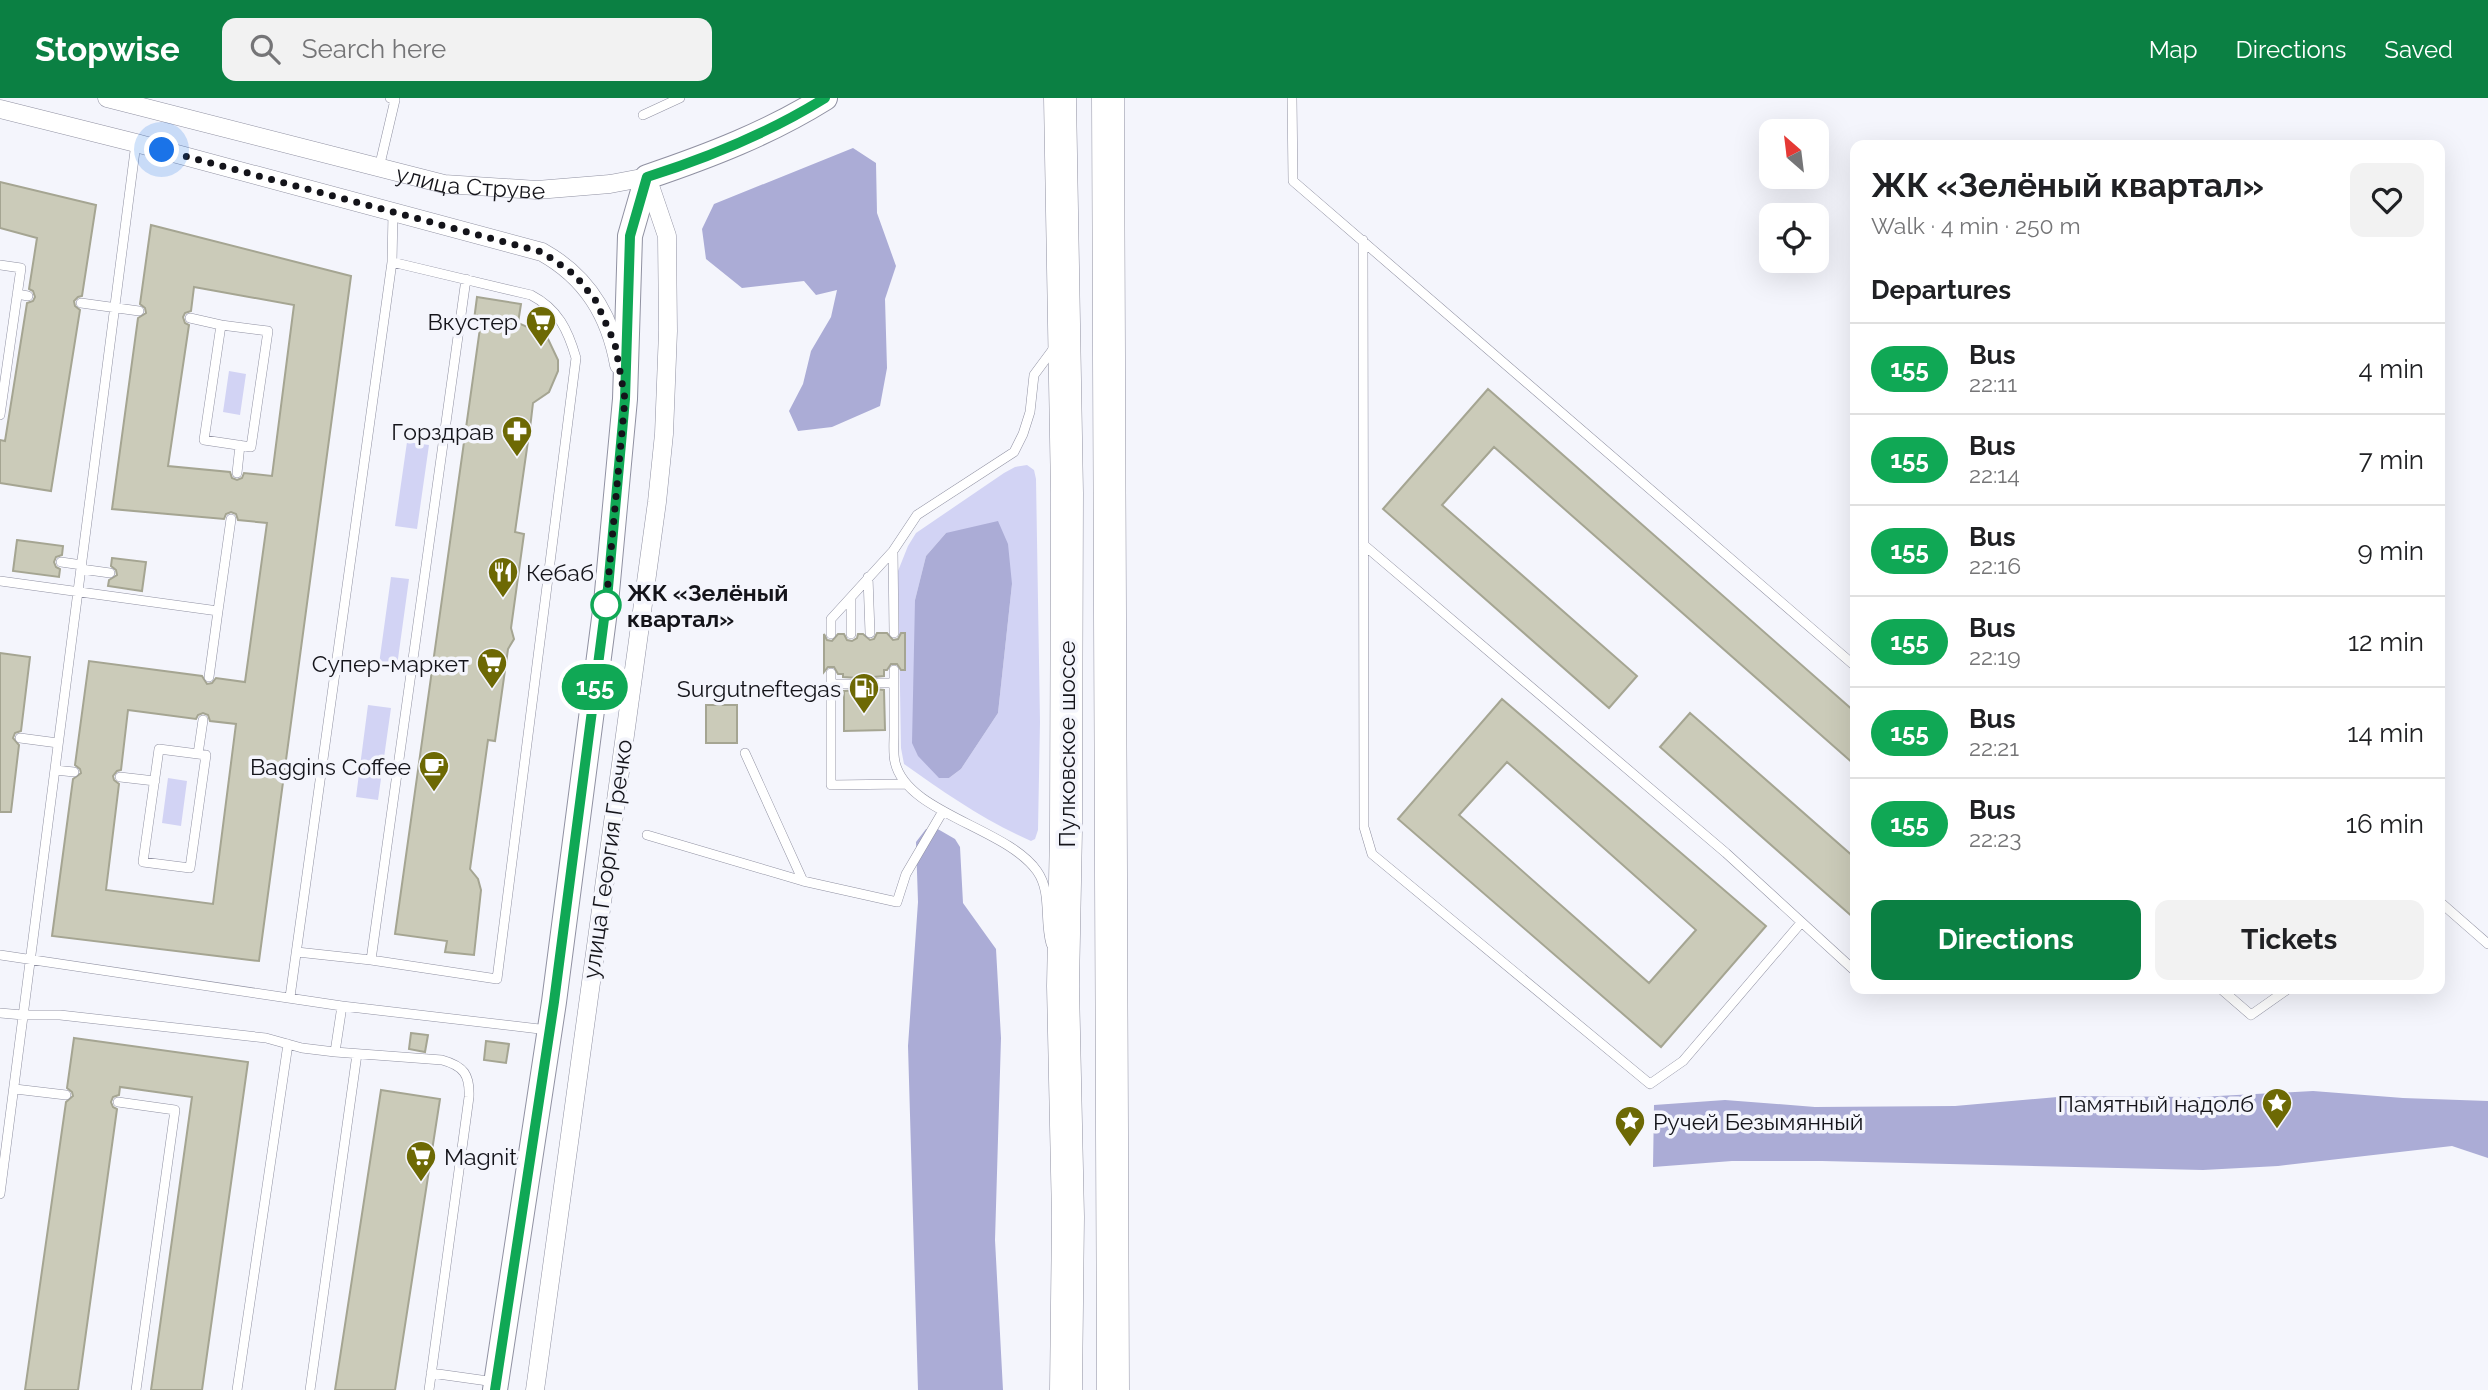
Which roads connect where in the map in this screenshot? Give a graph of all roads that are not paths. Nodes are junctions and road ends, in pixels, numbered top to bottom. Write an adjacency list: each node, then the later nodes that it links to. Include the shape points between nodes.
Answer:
1 (107, 98): 11 (street, улица Струве)
2 (680, 98): 9 (lane)
3 (825, 98): 12 (street, улица Струве, via 744,142)
4 (1060, 98): 25 (highway, Пулковское шоссе)
5 (1108, 98): 95 (highway, Пулковское шоссе)
6 (1293, 98): 14 (lane, via 1293,181)
7 (394, 99): 11 (lane)
8 (0, 109): 10 (street, улица Струве)
9 (643, 115)
10 (136, 143): 13 (street, улица Струве); 21 (lane)
11 (379, 168): 12 (street, улица Струве, via 443,184 508,190 572,189)
12 (647, 177): 26 (street, via 630,236); 93 (street, улица Георгия Гречко, via 667,236 664,433)
13 (393, 213): 15 (lane); 26 (street, улица Струве, via 542,252 561,263 596,301 615,344)
14 (1363, 240): 31 (lane); 45 (lane)
15 (392, 262): 17 (lane); 67 (lane)
16 (0, 265): 18 (lane, via 21,268)
17 (466, 279): 70 (lane); 70 (lane, via 531,295 545,303 565,326 576,358 497,979)
18 (17, 295): 19 (lane); 27 (lane)
19 (28, 296)
20 (81, 303): 21 (lane)
21 (115, 308): 22 (lane); 34 (lane)
22 (139, 311)
23 (190, 318): 24 (lane)
24 (220, 324): 28 (lane, via 204,440); 28 (lane, via 268,331 251,447)
25 (1063, 335): 32 (lane, via 1034,375 1030,412 1014,452 917,515); 72 (highway, Пулковское шоссе)
26 (625, 399): 79 (street, улица Георгия Гречко, via 608,588)
27 (0, 415)
28 (240, 445): 29 (lane)
29 (237, 472)
30 (231, 519): 40 (lane)
31 (1364, 545): 65 (lane, via 1726,853); 65 (lane, via 1364,827 1372,854 1650,1084 1683,1061)
32 (893, 551): 36 (lane); 41 (lane)
33 (61, 562): 34 (lane)
34 (81, 567): 35 (lane); 38 (lane)
35 (110, 573)
36 (868, 577): 39 (lane); 44 (lane)
37 (0, 581): 38 (lane)
38 (78, 592): 40 (lane); 53 (lane)
39 (851, 598): 42 (lane, via 831,619); 43 (lane)
40 (218, 611): 48 (lane)
41 (894, 633)
42 (831, 634)
43 (851, 634)
44 (870, 634)
45 (1850, 662)
46 (894, 670): 50 (lane)
47 (852, 673): 60 (lane, via 854,683 831,679 831,785)
48 (209, 677)
49 (877, 683): 50 (lane)
50 (894, 683): 60 (lane, via 895,762)
51 (203, 720): 55 (lane)
52 (20, 738): 53 (lane)
53 (58, 743): 56 (lane)
54 (746, 753): 63 (lane)
55 (198, 754): 59 (lane, via 159,749); 59 (lane, via 206,755 190,869 143,862)
56 (55, 769): 57 (lane); 69 (lane)
57 (74, 772)
58 (120, 777): 59 (lane)
59 (155, 781)
60 (905, 784): 61 (lane)
61 (943, 811): 63 (lane, via 906,874 897,902); 72 (lane, via 988,833 1038,872 1047,896 1047,929)
62 (647, 835): 63 (lane)
63 (803, 881)
64 (2445, 906): 66 (lane)
65 (1800, 924): 71 (lane)
66 (2488, 944)
67 (297, 951): 70 (lane); 75 (lane)
68 (0, 955): 69 (lane)
69 (30, 959): 75 (lane); 78 (lane)
70 (371, 960)
71 (1850, 967)
72 (1063, 986): 94 (highway, Пулковское шоссе)
73 (2227, 994): 74 (lane, via 2250,1015)
74 (2281, 994)
75 (290, 997): 76 (lane)
76 (342, 1006): 79 (lane); 81 (lane)
77 (0, 1013): 78 (lane)
78 (23, 1016): 80 (lane, via 74,1017); 83 (lane)
79 (550, 1030): 88 (street, улица Георгия Гречко)
80 (288, 1044): 81 (lane); 90 (lane)
81 (335, 1052): 82 (lane)
82 (357, 1054): 87 (lane, via 454,1063 469,1084); 91 (lane)
83 (15, 1089): 84 (lane); 86 (lane)
84 (66, 1095)
85 (118, 1102): 89 (lane, via 175,1110)
86 (0, 1194)
87 (431, 1373): 88 (lane); 92 (lane)
88 (496, 1386)
89 (136, 1390)
90 (237, 1390)
91 (310, 1390)
92 (429, 1390)
93 (535, 1390)
94 (1066, 1390)
95 (1113, 1390)

